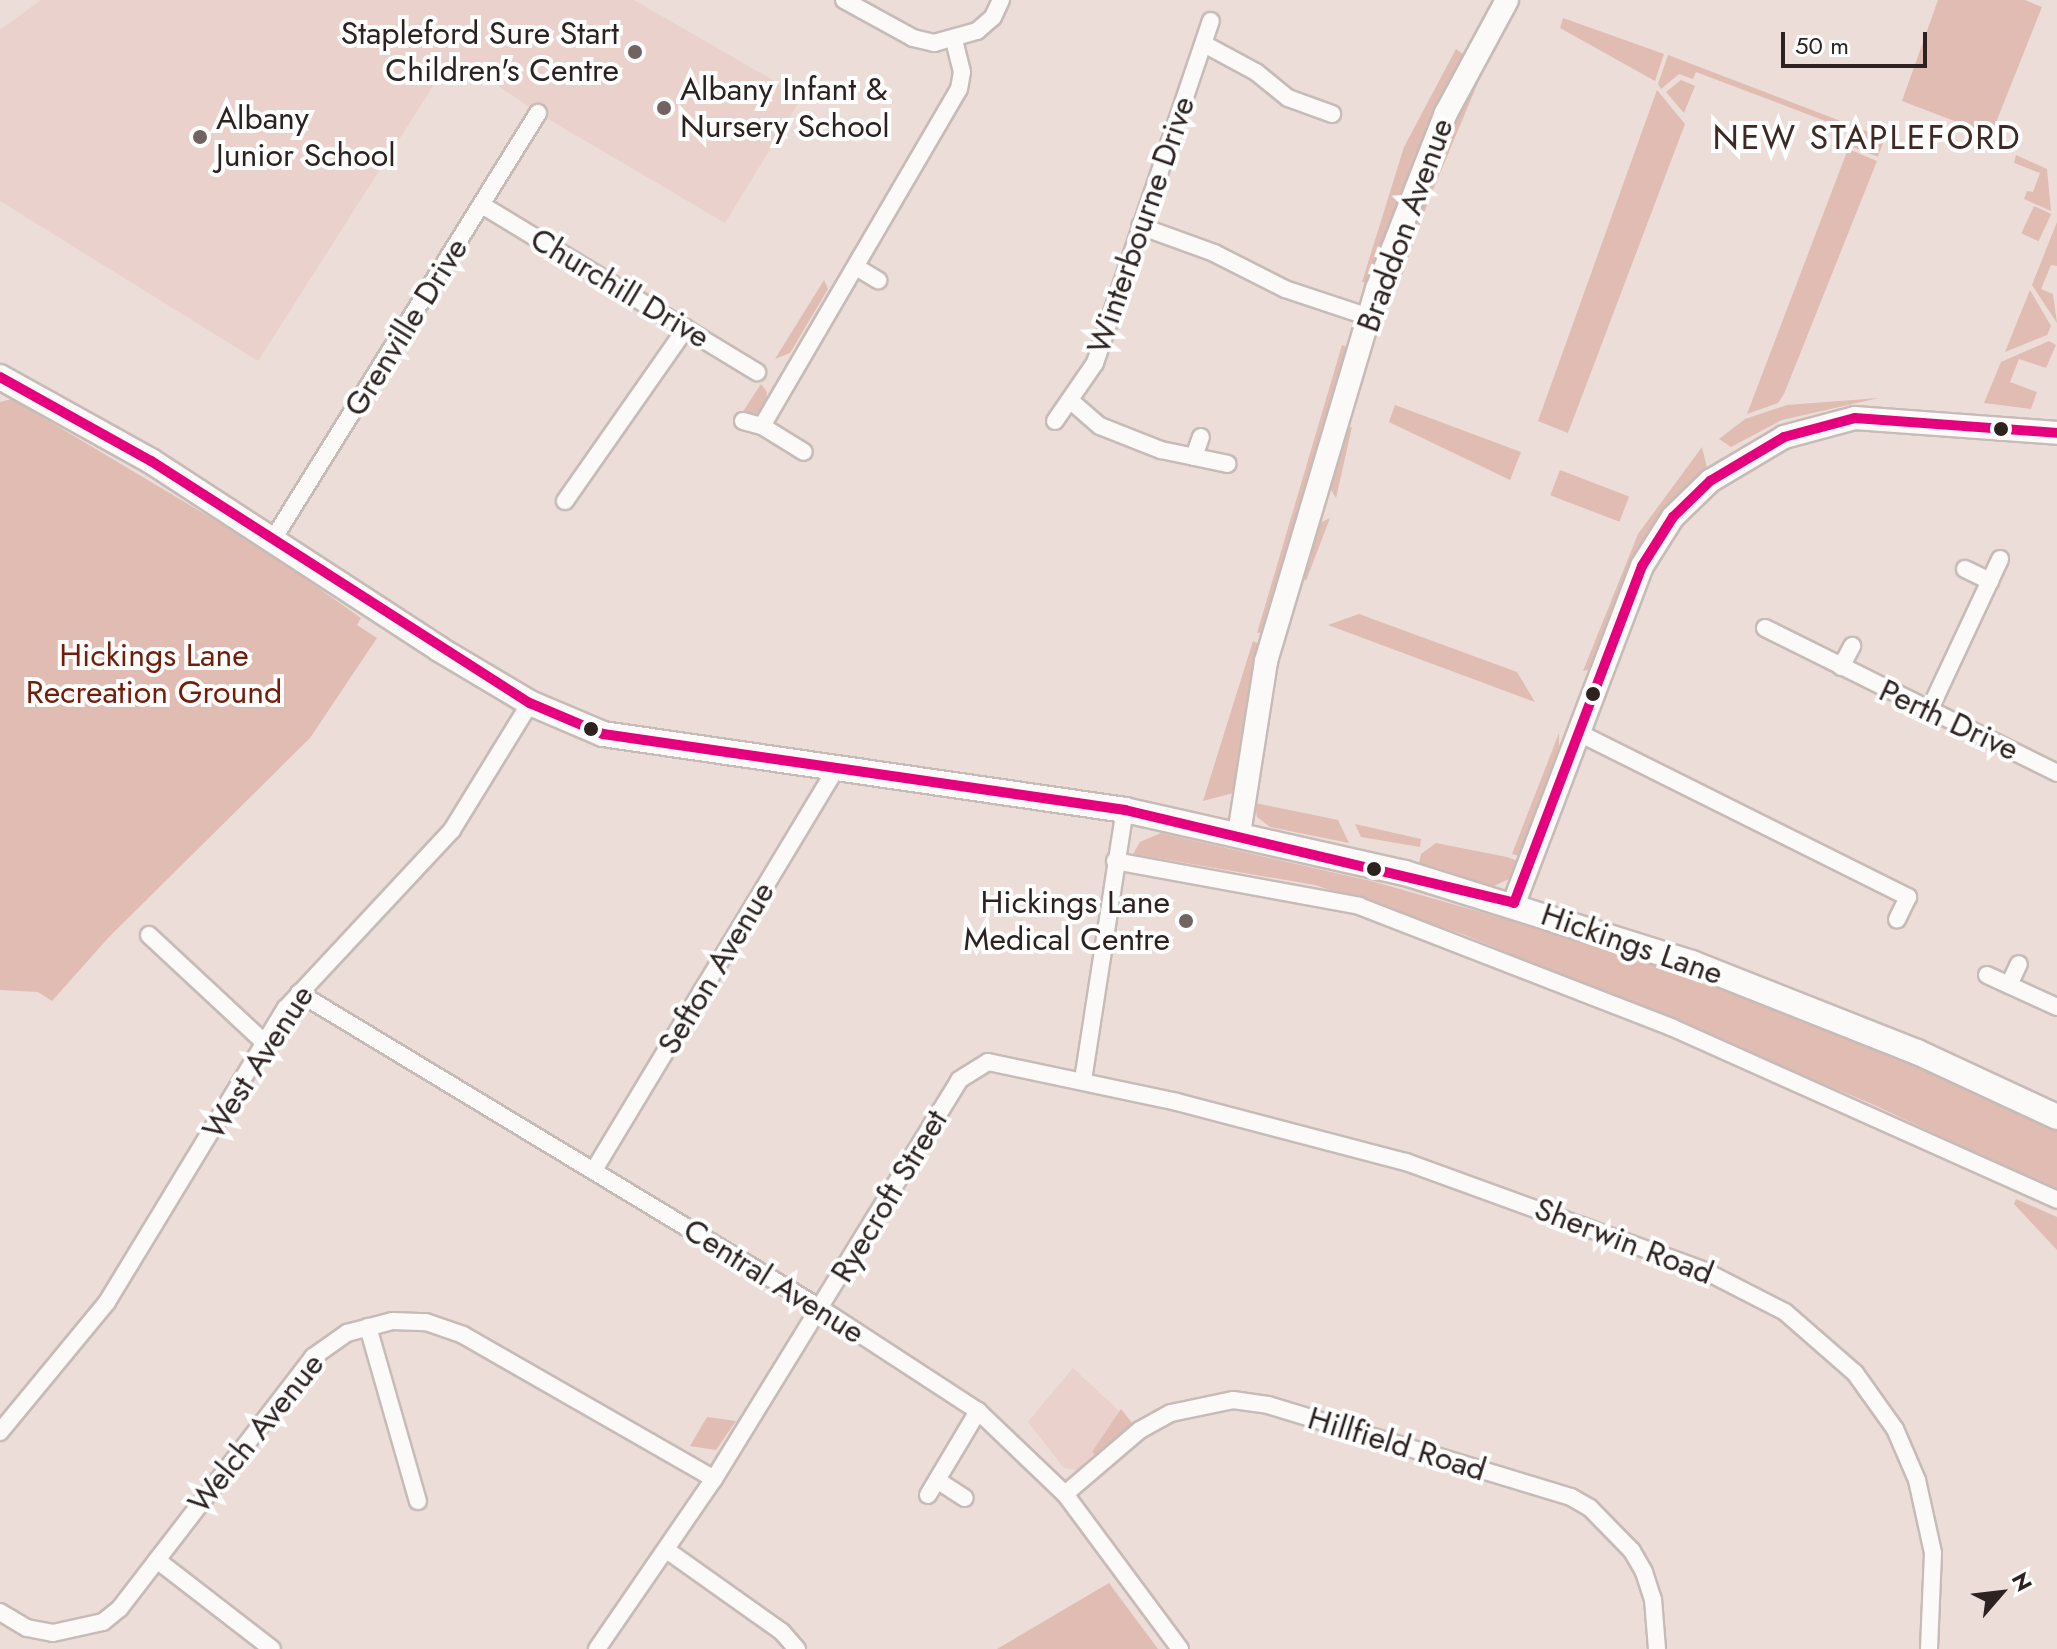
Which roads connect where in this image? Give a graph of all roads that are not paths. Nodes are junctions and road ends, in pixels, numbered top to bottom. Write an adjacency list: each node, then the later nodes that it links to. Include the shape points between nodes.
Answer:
1 (844, 0): 5 (street, via 913,38)
2 (1001, 0): 5 (street, via 985,25)
3 (1507, 0): 13 (street, Braddon Avenue, via 1414,183)
4 (1211, 21): 6 (street, Winterbourne Drive)
5 (954, 41): 11 (street, via 962,72 959,89)
6 (1204, 44): 8 (street, via 1256,72 1288,98); 10 (street, Winterbourne Drive)
7 (538, 113): 9 (street, Grenville Drive)
8 (1332, 114)
9 (482, 205): 14 (street, Churchill Drive); 27 (street, Grenville Drive)
10 (1140, 226): 13 (street, via 1214,253 1285,289); 17 (street, Winterbourne Drive, via 1095,363)
11 (856, 267): 12 (street); 20 (street)
12 (878, 280)
13 (1369, 317): 40 (street, Braddon Avenue, via 1266,661)
14 (686, 328): 15 (street, Churchill Drive); 26 (street)
15 (757, 372)
16 (0, 377): 27 (main road, Hickings Lane, via 118,441)
17 (1071, 401): 19 (street, Winterbourne Drive); 24 (street, via 1100,426)
18 (743, 421): 20 (street)
19 (1055, 421)
20 (762, 426): 23 (street)
21 (2057, 433): 36 (street, via 1855,418 1784,437 1729,467 1687,502 1653,547)
22 (1201, 437): 24 (street)
23 (804, 452)
24 (1194, 457): 25 (street)
25 (1228, 464)
26 (565, 501)
27 (272, 541): 34 (main road, Hickings Lane)
28 (2000, 559): 30 (street)
29 (1965, 569): 30 (street)
30 (1990, 581): 35 (street)
31 (1765, 628): 33 (street, Perth Drive)
32 (1852, 646): 33 (street, Perth Drive)
33 (1841, 667): 35 (street, Perth Drive)
34 (530, 703): 37 (main road, Hickings Lane, via 625,740); 48 (street, West Avenue, via 452,830)
35 (1928, 713): 38 (street, Perth Drive)
36 (1577, 732): 42 (street); 43 (street, via 1908,897)
37 (838, 766): 39 (main road, Hickings Lane); 53 (street, Sefton Avenue)
38 (2057, 773)
39 (1125, 810): 40 (main road, Hickings Lane); 41 (street)
40 (1239, 834): 42 (main road, Hickings Lane)
41 (1115, 861): 51 (street); 54 (street, Hickings Lane, via 1359,906 1671,1027)
42 (1514, 903): 52 (main road, Hickings Lane, via 1692,963 1881,1037)
43 (1897, 920)
44 (149, 935): 50 (street)
45 (2019, 964): 47 (street)
46 (1987, 975): 47 (street)
47 (2009, 985): 49 (street)
48 (299, 993): 50 (street, West Avenue); 53 (street, Central Avenue)
49 (2057, 1007)
50 (265, 1043): 58 (street, West Avenue, via 107,1302)
51 (1083, 1080): 55 (street, Ryecroft Street, via 988,1062 969,1071); 74 (street, Sherwin Road, via 1406,1162 1705,1271 1785,1312 1855,1373 1895,1429 1917,1480 1933,1553)
52 (2057, 1117)
53 (594, 1170): 55 (street, Central Avenue)
54 (2057, 1200)
55 (820, 1308): 57 (street, Central Avenue); 59 (street, Ryecroft Street)
56 (368, 1327): 59 (street, Welch Avenue, via 426,1322 463,1335); 64 (street); 66 (street, Welch Avenue, via 333,1340 296,1375)
57 (978, 1411): 60 (street); 61 (street, Central Avenue)
58 (0, 1432)
59 (714, 1479): 65 (street, Ryecroft Street)
60 (937, 1480): 62 (street); 63 (street)
61 (1065, 1494): 72 (street, Central Avenue); 73 (street, Hillfield Road, via 1140,1430 1171,1413 1233,1400 1268,1405 1571,1497 1590,1508 1632,1551 1644,1572 1653,1599)
62 (928, 1495)
63 (965, 1498)
64 (418, 1501)
65 (668, 1551): 70 (street, Ryecroft Street); 71 (street, via 782,1632)
66 (157, 1560): 68 (street, Welch Avenue, via 113,1615); 69 (street)
67 (0, 1612): 68 (street, Welch Avenue, via 27,1628)
68 (69, 1641)
69 (272, 1649)
70 (597, 1649)
71 (797, 1649)
72 (1180, 1649)
73 (1657, 1649)
74 (1929, 1649)

